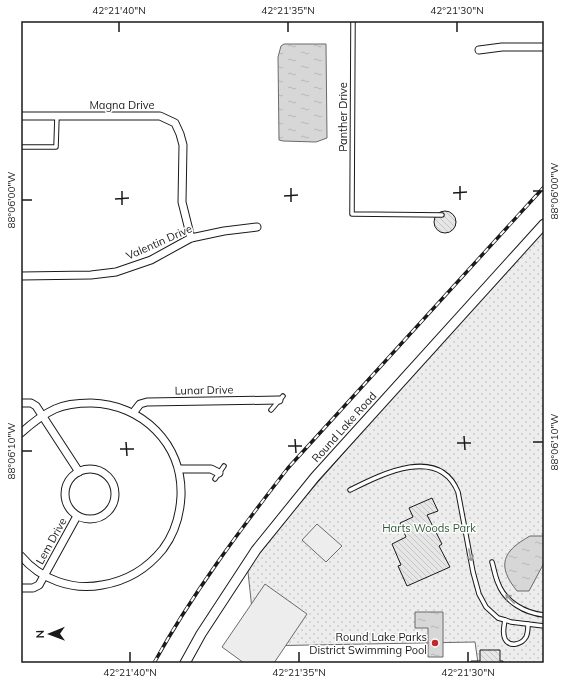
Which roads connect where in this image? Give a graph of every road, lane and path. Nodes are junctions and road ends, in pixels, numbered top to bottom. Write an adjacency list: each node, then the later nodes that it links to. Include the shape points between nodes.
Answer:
1 (352, 21): 7 (lane, Panther Drive, via 352,214)
2 (544, 47): 3 (street)
3 (479, 50)
4 (21, 116): 5 (street, Magna Drive)
5 (57, 116): 6 (lane, via 56,146); 10 (street, Magna Drive, via 160,116 175,123 183,145 182,202)
6 (21, 147)
7 (442, 215)
8 (544, 224): 33 (main road, Round Lake Road, via 315,477 256,550 205,627)
9 (258, 227): 10 (street, Valentin Drive)
10 (191, 238): 11 (street, Valentin Drive, via 151,260 116,272)
11 (21, 276)
12 (281, 398): 14 (lane); 15 (street, Lunar Drive, via 147,402 140,404)
13 (21, 403): 16 (street, via 36,406)
14 (271, 410)
15 (133, 413): 16 (street, via 104,403 80,403 57,408); 19 (street, via 159,433)
16 (42, 416): 17 (street); 20 (street)
17 (21, 433)
18 (224, 466): 21 (lane)
19 (179, 469): 21 (street, via 211,469); 27 (street, via 182,487 181,509 176,526 170,540 157,556 137,573 118,582 97,586 77,586)
20 (79, 472): 24 (street, Lem Drive, via 72,476 65,490 67,505); 24 (street, Lem Drive, via 87,469 104,473 114,487 115,495 114,504 102,517 85,520)
21 (219, 473): 22 (lane)
22 (215, 479)
23 (350, 490): 30 (lane, one-way to 30, via 386,472 422,466 438,469 447,474 458,492 479,594 486,607 498,618)
24 (77, 516): 27 (street, Lem Drive)
25 (21, 556): 27 (street)
26 (492, 562): 29 (lane, one-way to 26, via 522,610 509,599 498,584)
27 (44, 576): 28 (street, via 39,585)
28 (21, 588)
29 (544, 616)
30 (505, 620): 31 (lane); 31 (lane, via 504,633 506,641 510,644 521,643 526,637)
31 (528, 624): 32 (lane)
32 (544, 626)
33 (185, 663)

